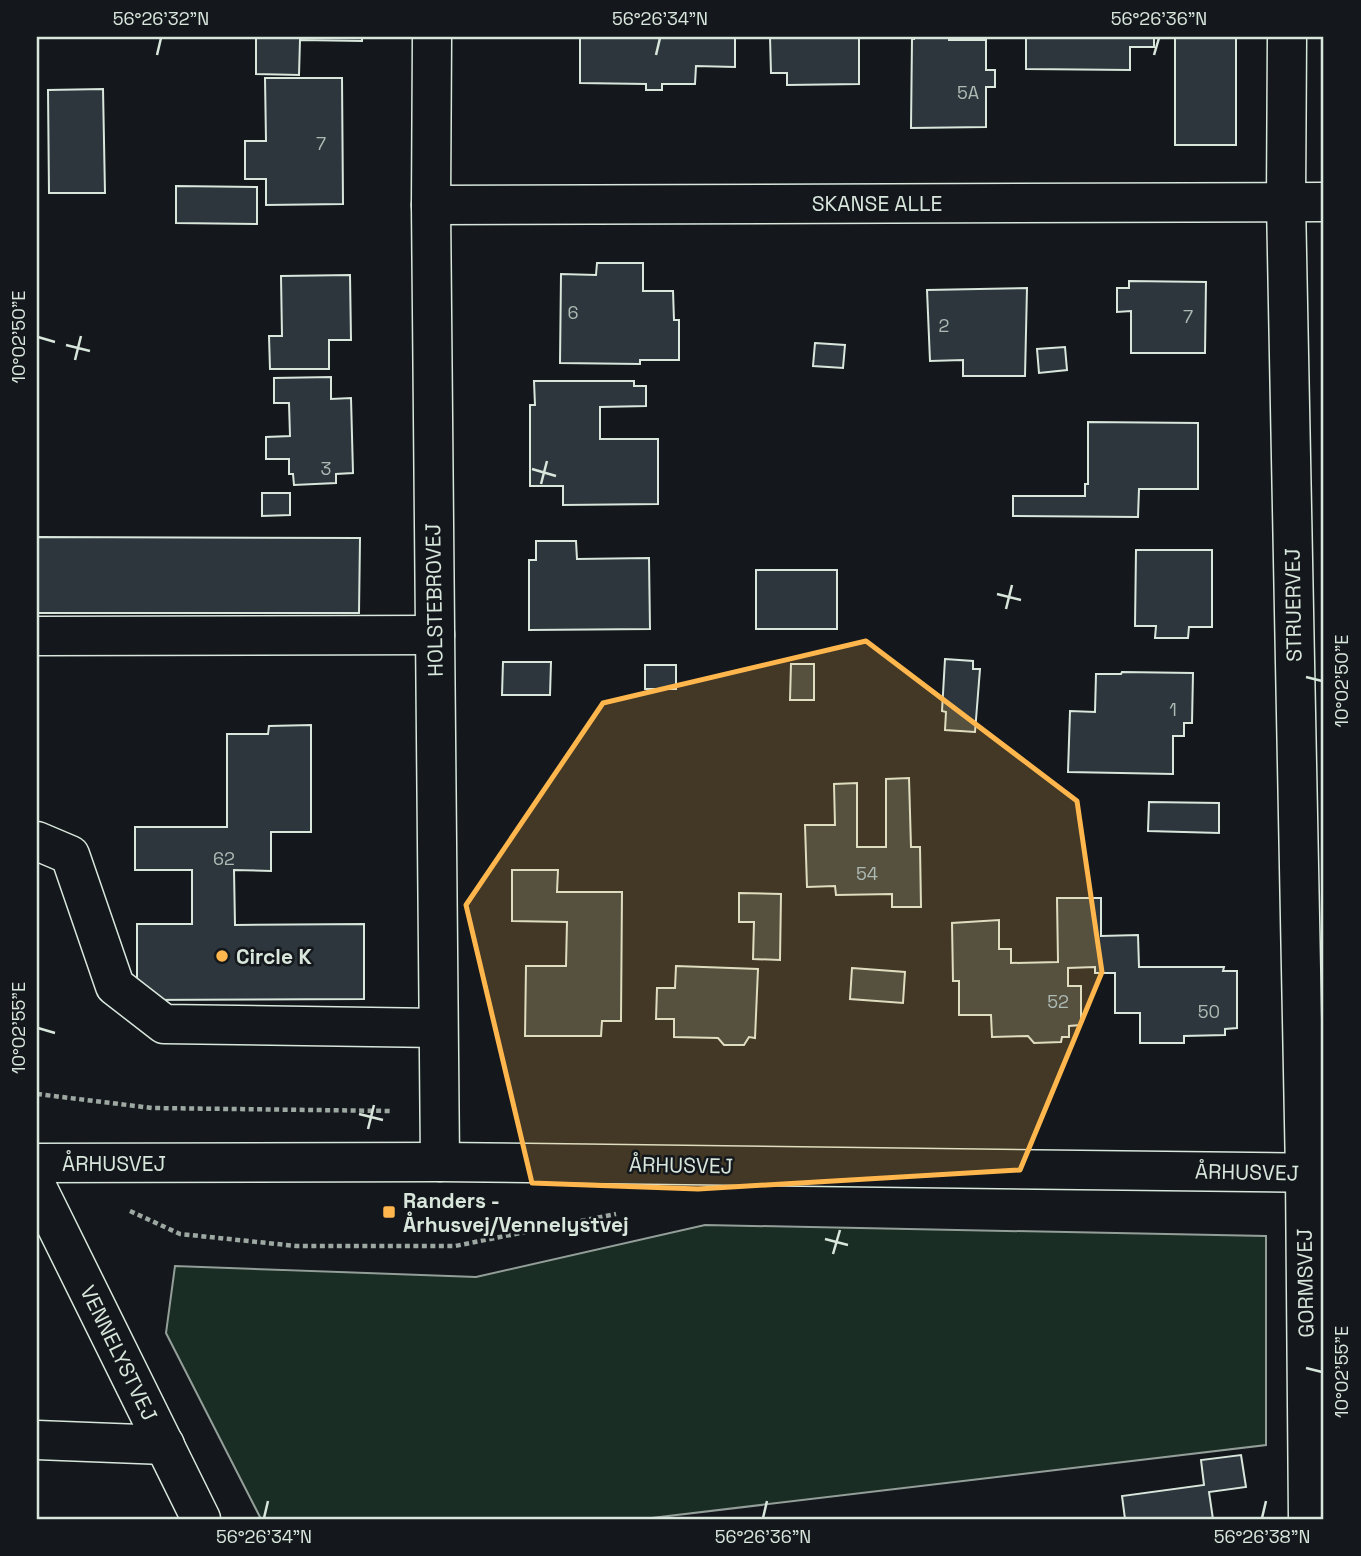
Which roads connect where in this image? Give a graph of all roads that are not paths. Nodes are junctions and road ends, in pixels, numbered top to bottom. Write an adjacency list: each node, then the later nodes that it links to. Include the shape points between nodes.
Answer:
1 (432, 37): 5 (street, HOLSTEBROVEJ)
2 (1287, 37): 3 (street, STRUERVEJ)
3 (1286, 202): 4 (street, SKANSE ALLE); 5 (street, SKANSE ALLE); 12 (street, STRUERVEJ)
4 (1324, 202)
5 (431, 205): 6 (street, HOLSTEBROVEJ)
6 (435, 635): 7 (street); 9 (street, HOLSTEBROVEJ)
7 (37, 636)
8 (37, 841): 9 (street, via 70,855 115,986 164,1024)
9 (438, 1028): 11 (street, HOLSTEBROVEJ)
10 (37, 1163): 11 (street, ÅRHUSVEJ)
11 (440, 1163): 12 (street, ÅRHUSVEJ)
12 (1315, 1173): 17 (street, GORMSVEJ)
13 (37, 1187): 15 (street, VENNELYSTVEJ)
14 (42, 1430): 15 (street)
15 (165, 1446): 16 (street, VENNELYSTVEJ)
16 (201, 1519)
17 (1307, 1519)

